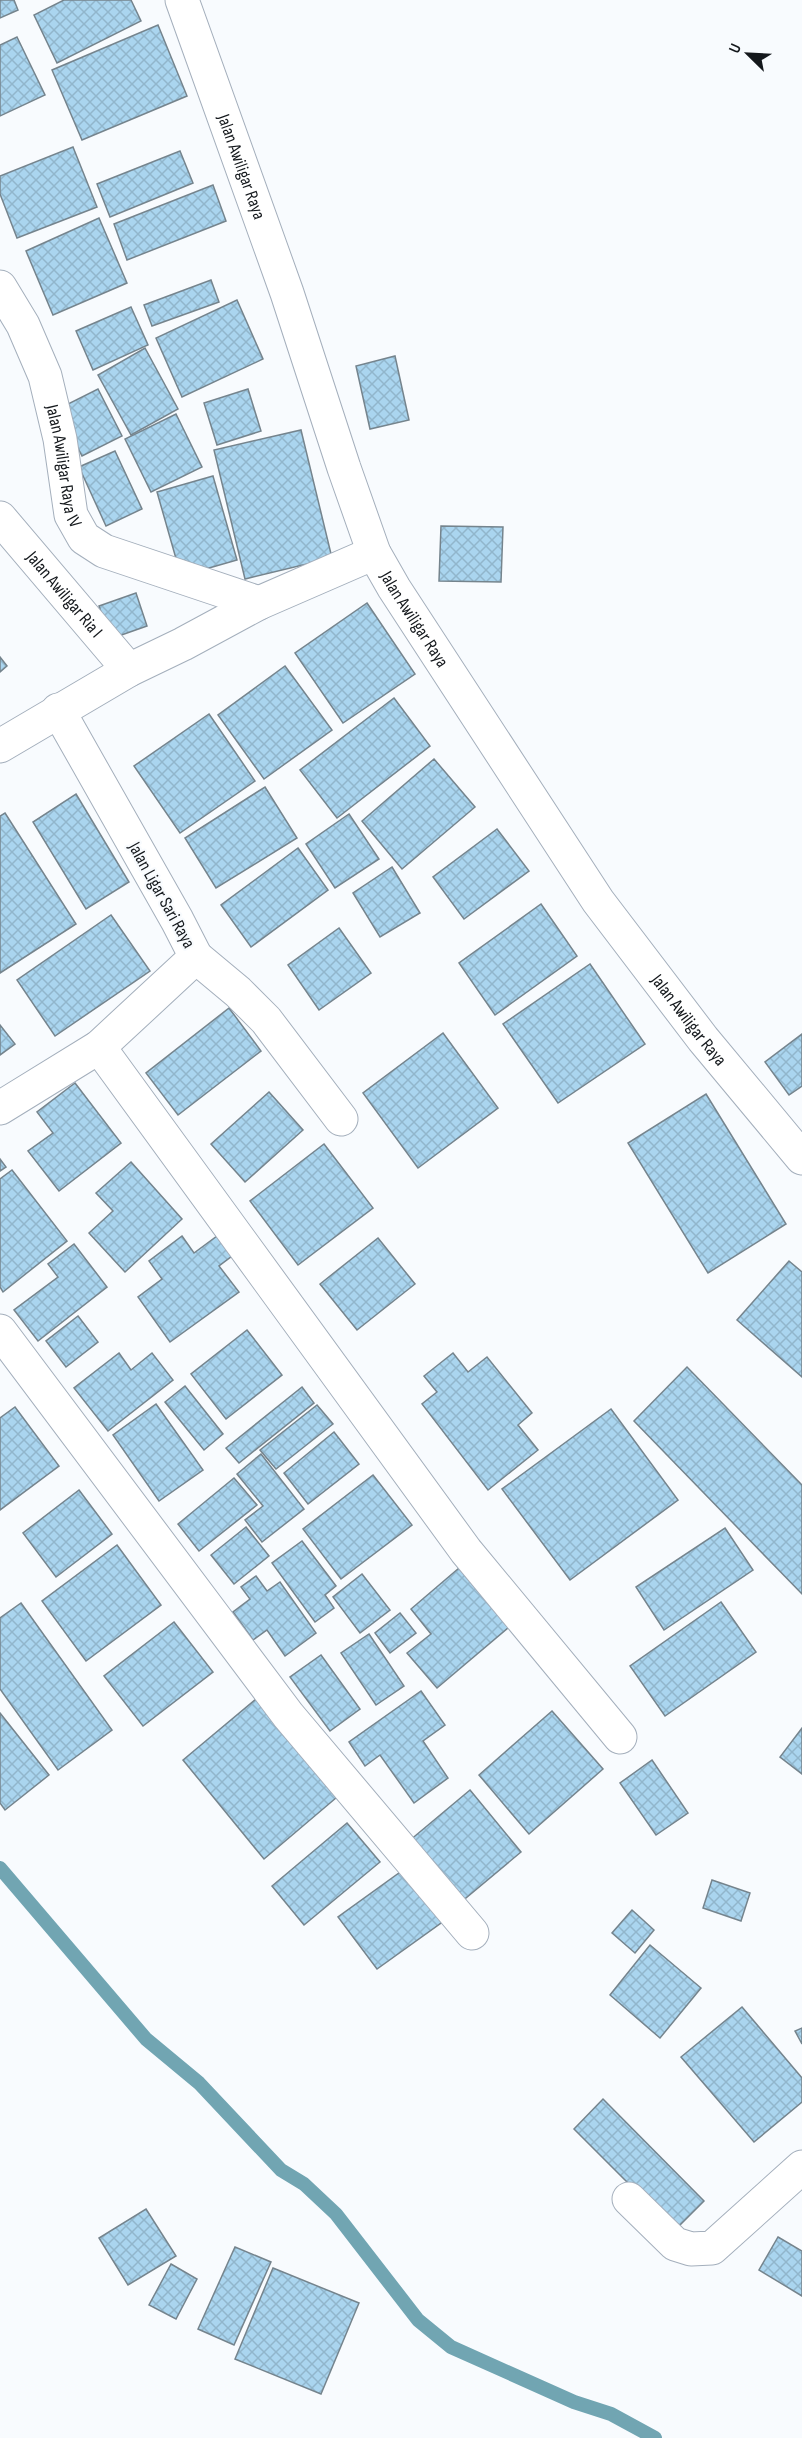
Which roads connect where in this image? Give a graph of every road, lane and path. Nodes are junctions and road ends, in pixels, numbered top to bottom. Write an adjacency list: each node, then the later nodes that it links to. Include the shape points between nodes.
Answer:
1 (182, 0): 4 (street, Jalan Awiligar Raya, via 287,293)
2 (0, 287): 5 (street, Jalan Awiligar Raya IV, via 23,325 45,376 60,439 71,516 84,538 104,551)
3 (0, 519): 6 (street, Jalan Awiligar Ria I)
4 (374, 553): 5 (street); 13 (street, Jalan Awiligar Raya, via 598,901 703,1039)
5 (259, 603): 6 (street)
6 (129, 669): 7 (street)
7 (58, 710): 8 (street); 9 (street, Jalan Ligar Sari Raya)
8 (0, 746)
9 (196, 957): 10 (street, Jalan Ligar Sari Raya); 12 (street, via 266,1020)
10 (99, 1047): 11 (street, Jalan Ligar Sari Raya); 15 (street, via 466,1551)
11 (0, 1108)
12 (342, 1119)
13 (802, 1158)
14 (0, 1331): 16 (street, via 288,1715)
15 (620, 1737)
16 (472, 1934)
17 (802, 2167): 18 (street, via 712,2248 675,2244)
18 (629, 2199)

